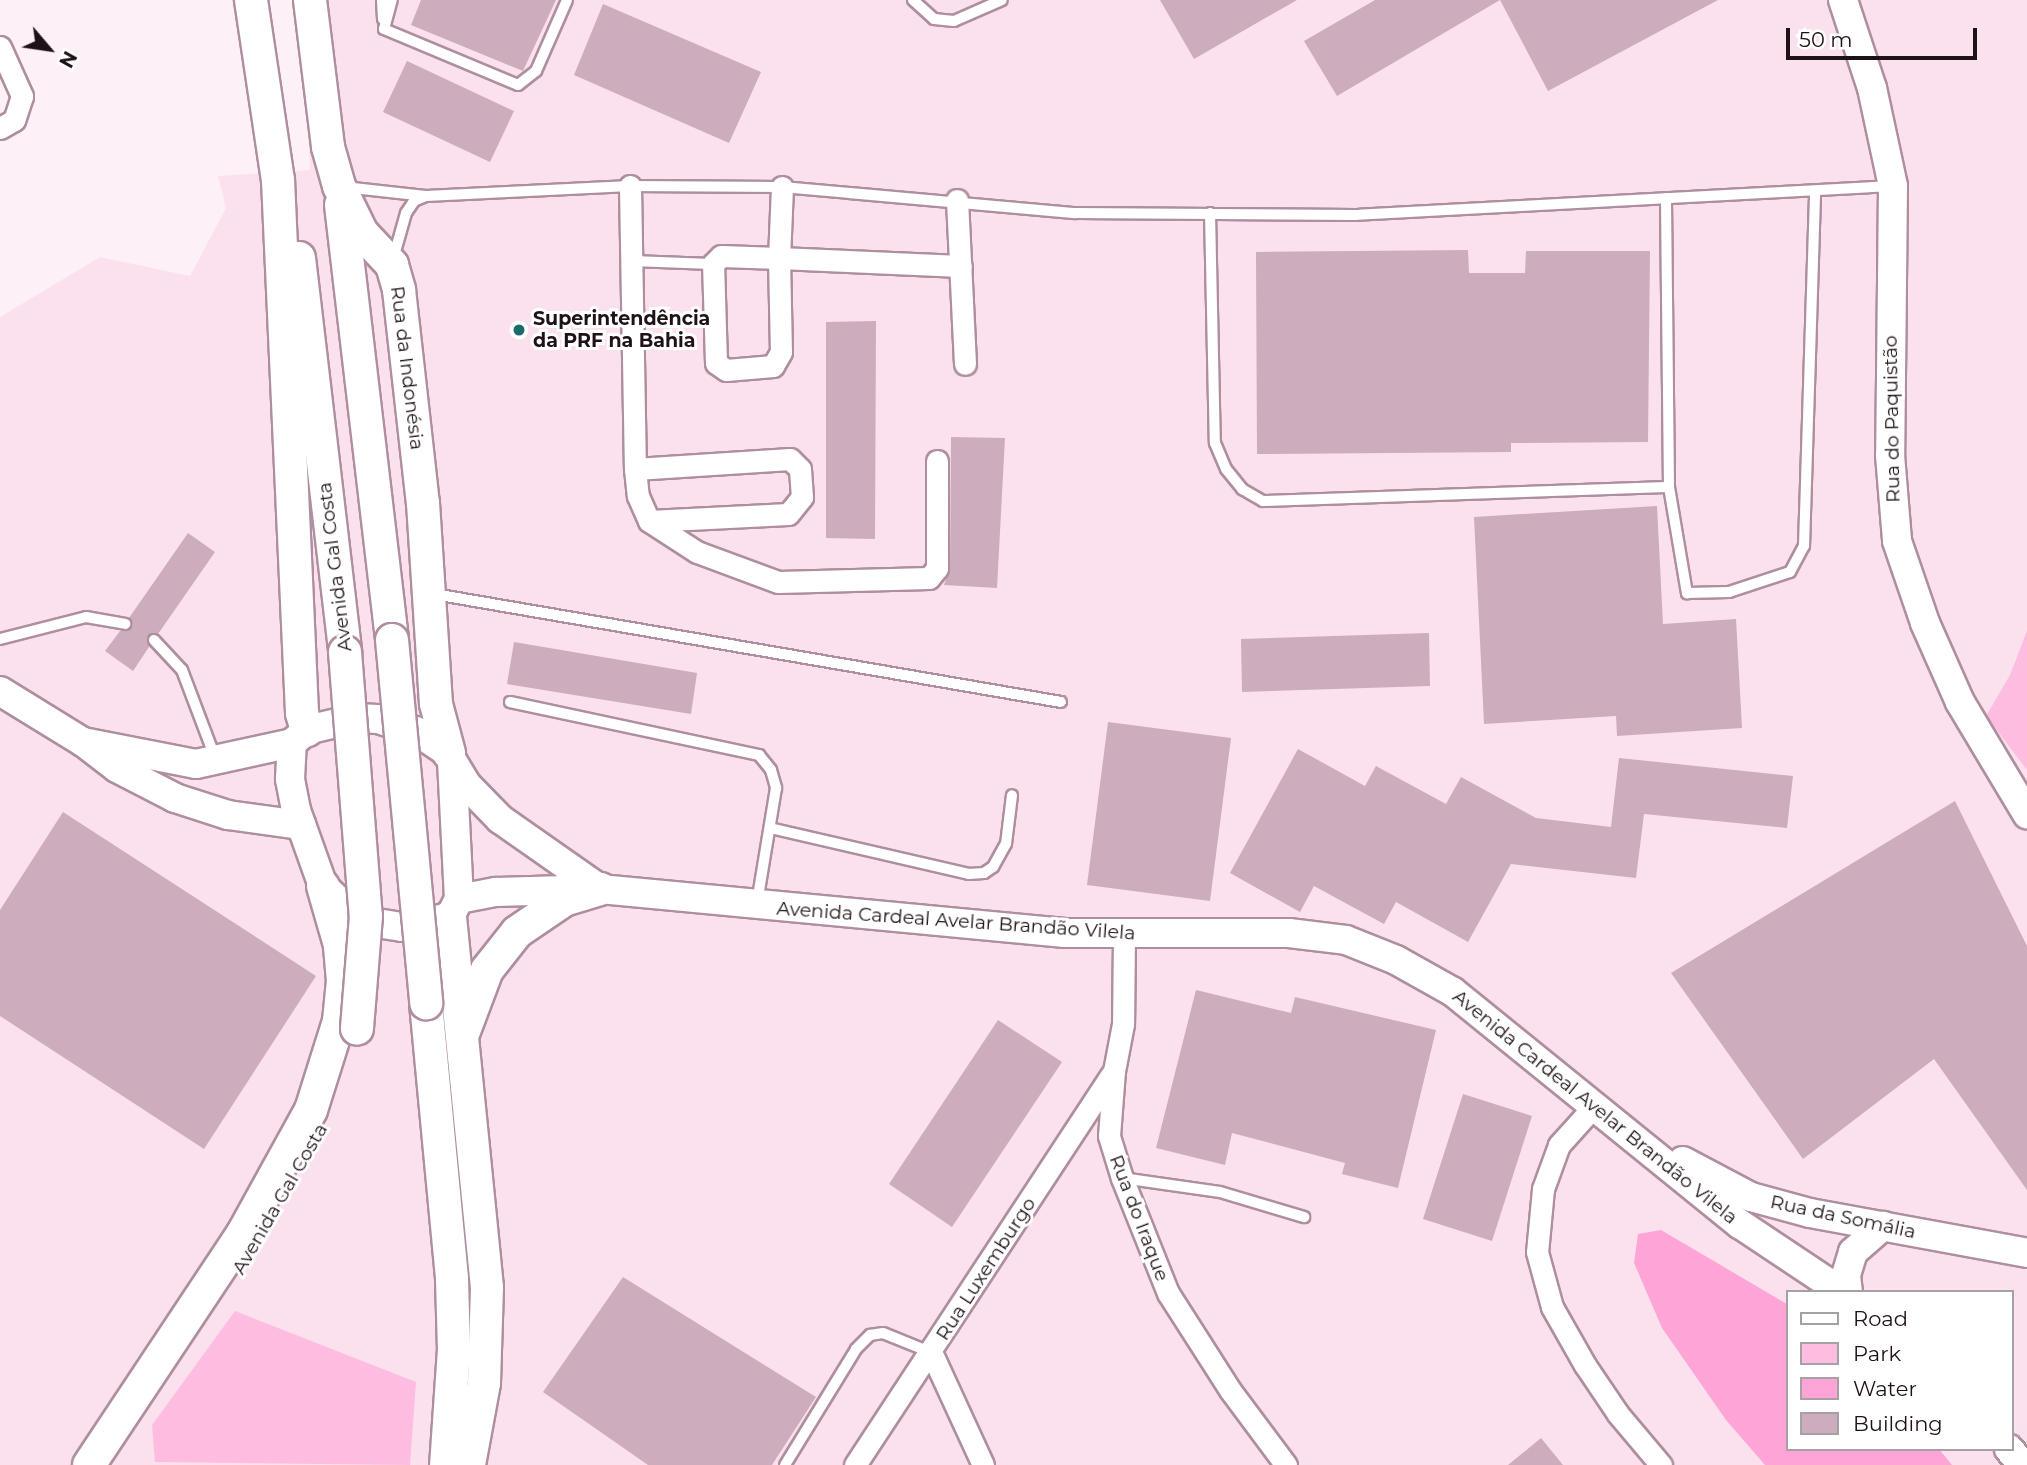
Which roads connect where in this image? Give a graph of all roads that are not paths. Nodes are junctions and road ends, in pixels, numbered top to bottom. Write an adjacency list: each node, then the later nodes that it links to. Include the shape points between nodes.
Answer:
1 (251, 0): 12 (main road)
2 (310, 0): 13 (main road, Rua da Indonésia, via 328,147)
3 (382, 0): 9 (lane)
4 (392, 0): 9 (lane)
5 (566, 0): 9 (lane, via 536,71 518,85)
6 (913, 0): 7 (lane, via 934,19 954,21)
7 (1002, 0)
8 (1843, 0): 15 (main road, Rua do Paquistão, via 1872,88)
9 (384, 29)
10 (0, 47): 11 (street, via 22,96 14,120)
11 (0, 128)
12 (278, 180): 39 (main road, Avenida Gal Costa); 63 (main road, Avenida Gal Costa, bridge, via 295,230 308,320 330,552 345,652 366,892 358,1029 348,1068 313,1149 225,1295 161,1384)
13 (339, 186): 18 (lane); 25 (main road, Rua da Indonésia, via 362,233); 66 (main road, bridge, via 392,640 452,1279 454,1349)
14 (630, 186): 16 (lane); 18 (lane); 23 (street)
15 (1893, 186): 17 (lane); 44 (main road, Rua do Paquistão, via 1890,455 1897,541 1925,623 1960,702)
16 (782, 187): 20 (lane); 22 (street)
17 (1815, 191): 19 (lane); 30 (lane, via 1804,545 1790,572 1729,592 1687,593)
18 (426, 196): 25 (lane, via 414,201 406,213)
19 (1666, 198): 21 (lane, via 1355,215); 30 (lane)
20 (957, 200): 21 (lane, via 1076,213); 26 (street)
21 (1210, 213): 30 (lane, via 1215,443 1226,469 1242,489 1263,502)
22 (779, 258): 24 (street, via 721,256); 24 (street, via 781,352 772,366 734,371 716,363); 26 (street)
23 (631, 261): 24 (lane); 29 (street)
24 (713, 264)
25 (392, 265): 32 (main road, Rua da Indonésia, via 404,328)
26 (961, 266): 27 (street)
27 (965, 364)
28 (937, 461): 31 (street, via 937,568 929,578 778,582 697,552)
29 (635, 469): 31 (street, via 638,496); 31 (street, via 790,459 800,469 802,497 788,514)
30 (1669, 487)
31 (649, 522)
32 (427, 593): 38 (lane); 41 (main road, Rua da Indonésia, via 436,704)
33 (125, 624): 34 (lane, via 86,617)
34 (0, 639)
35 (154, 640): 42 (lane, via 182,670)
36 (0, 691): 40 (main road)
37 (510, 702): 46 (lane, via 759,755 771,770 776,788)
38 (1061, 702)
39 (300, 737): 41 (main road, Rua da Indonésia, via 357,718 378,719 416,731); 42 (main road); 45 (main road, Avenida Gal Costa, via 290,779)
40 (83, 742): 42 (main road, via 170,761); 45 (main road, via 117,768 175,798 228,815)
41 (450, 757): 48 (main road, Rua da Indonésia, via 466,784 500,819); 50 (main road, Rua da Indonésia)
42 (217, 762)
43 (1012, 795): 46 (lane, via 1006,844 993,867 984,873 969,874)
44 (2027, 814)
45 (301, 825): 47 (main road, Avenida Gal Costa)
46 (770, 828): 49 (lane)
47 (323, 886): 50 (main road, Avenida Cardeal Avelar Brandão Vilela, via 351,913 372,922 402,927); 63 (main road, Avenida Gal Costa, via 340,945 343,981 339,1021 311,1110 242,1235)
48 (600, 889): 49 (main road, Avenida Cardeal Avelar Brandão Vilela); 50 (main road, Avenida Cardeal Avelar Brandão Vilela, via 496,892); 52 (main road, via 564,900 517,932 487,970)
49 (757, 905): 51 (main road, Avenida Cardeal Avelar Brandão Vilela)
50 (455, 908): 52 (main road)
51 (1124, 935): 53 (street, Rua do Iraque, via 1123,1024); 54 (main road, Avenida Cardeal Avelar Brandão Vilela, via 1289,933 1346,940 1396,960 1453,992)
52 (463, 1036): 67 (main road, via 487,1287 484,1383)
53 (1114, 1071): 56 (street, Rua do Iraque, via 1109,1136); 62 (street, Rua Luxemburgo)
54 (1595, 1105): 55 (main road, Avenida Cardeal Avelar Brandão Vilela); 72 (street, via 1559,1145 1543,1189 1537,1252 1552,1307 1585,1365)
55 (1630, 1134): 58 (main road, Rua da Somália, via 1751,1197); 60 (main road, Avenida Cardeal Avelar Brandão Vilela, via 1740,1224)
56 (1122, 1178): 57 (lane, via 1220,1192); 71 (street, Rua do Iraque, via 1168,1293 1230,1390)
57 (1304, 1217)
58 (1883, 1226): 59 (main road, Rua da Somália); 61 (main road, via 1853,1252)
59 (2027, 1253)
60 (1842, 1290)
61 (1845, 1290)
62 (932, 1353): 68 (lane, via 883,1333 870,1335 856,1349); 69 (street, Rua Luxemburgo); 70 (street)
63 (109, 1435): 65 (main road, Avenida Gal Costa)
64 (2011, 1451): 73 (main road)
65 (89, 1465)
66 (446, 1465)
67 (469, 1465)
68 (785, 1465)
69 (855, 1465)
70 (983, 1465)
71 (1286, 1465)
72 (1661, 1465)
73 (2022, 1465)

